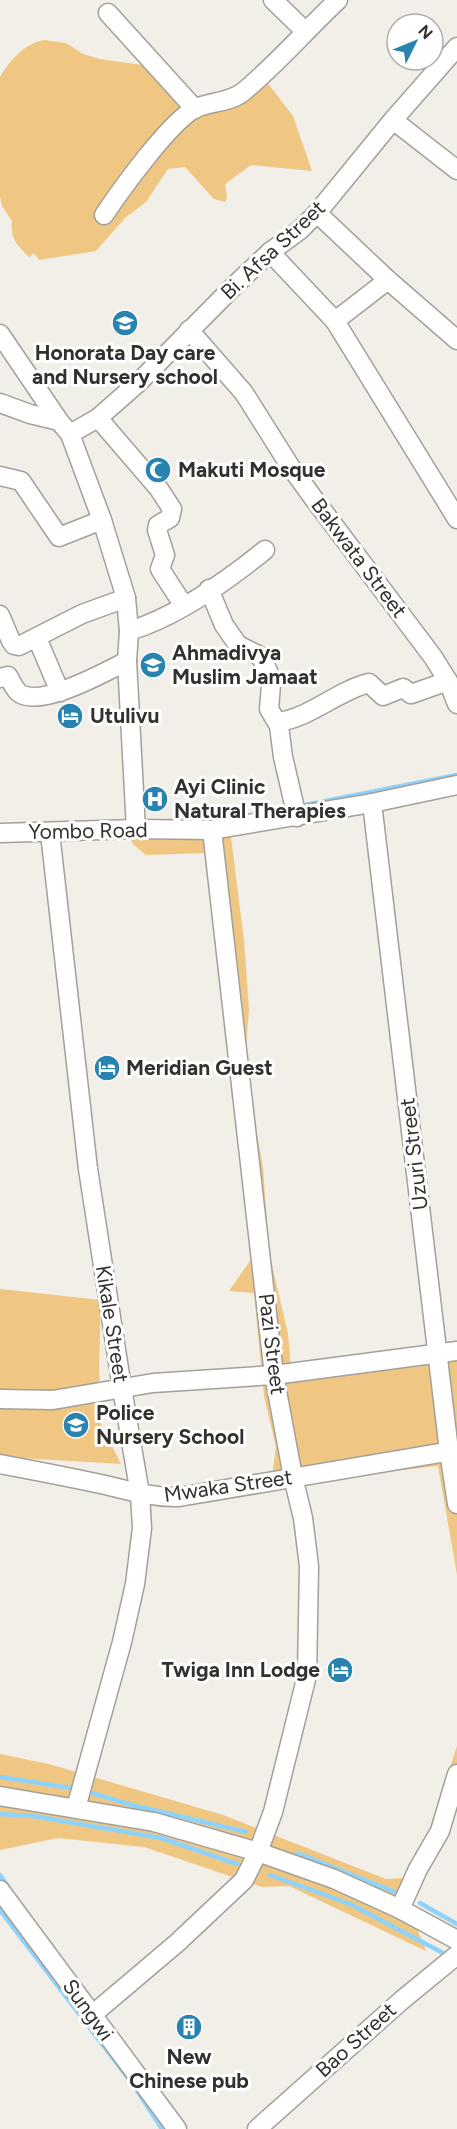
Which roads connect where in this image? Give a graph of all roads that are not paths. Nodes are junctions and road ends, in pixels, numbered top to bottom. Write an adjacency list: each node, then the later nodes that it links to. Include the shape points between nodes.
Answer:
1 (273, 0): 4 (street)
2 (338, 0): 4 (street)
3 (108, 13): 6 (street)
4 (305, 31): 6 (street, via 240,95)
5 (457, 46): 7 (street, Bi. Afsa Street)
6 (195, 109): 10 (street, via 163,139)
7 (393, 120): 8 (street); 9 (street, Bi. Afsa Street)
8 (457, 170)
9 (317, 213): 11 (street, Bi. Afsa Street); 12 (street)
10 (104, 215)
11 (270, 252): 13 (street); 14 (street, Bi. Afsa Street)
12 (388, 280): 13 (street); 16 (street)
13 (335, 321): 21 (street)
14 (189, 330): 18 (street, Bi. Afsa Street); 32 (street, Bakwata Street, via 244,393 290,466)
15 (0, 334): 19 (street)
16 (457, 340)
17 (0, 403): 19 (street)
18 (98, 418): 19 (street, Bi. Afsa Street); 26 (street, via 172,509 170,518 157,530 165,555 160,569)
19 (65, 427): 22 (street)
20 (0, 476): 22 (street, via 21,481 59,537)
21 (457, 519)
22 (102, 520): 25 (street)
23 (266, 550): 24 (street)
24 (209, 590): 26 (street); 35 (street, via 224,625 238,645 263,661 270,680 268,709)
25 (126, 598): 28 (street); 29 (street, via 82,614)
26 (184, 606): 28 (street, via 154,624)
27 (0, 615): 29 (street, via 14,645)
28 (129, 631): 30 (street)
29 (37, 638): 33 (street)
30 (127, 661): 33 (street); 39 (street)
31 (0, 678): 33 (street, via 8,676 23,695)
32 (448, 681): 34 (street, Bakwata Street); 35 (street, via 411,694 403,688 383,696 369,683)
33 (60, 692)
34 (457, 704)
35 (278, 722): 38 (street)
36 (457, 785): 37 (street, Yombo Road)
37 (372, 803): 38 (street, Yombo Road); 44 (street, Uzuri Street)
38 (297, 817): 40 (street, Yombo Road)
39 (136, 829): 40 (street, Yombo Road); 42 (street, Yombo Road)
40 (212, 830): 45 (street, Pazi Street)
41 (0, 833): 42 (street, Yombo Road)
42 (50, 833): 46 (street, Kikale Street, via 88,1169)
43 (457, 1351): 44 (street)
44 (437, 1354): 45 (street); 48 (street, Uzuri Street)
45 (274, 1375): 46 (street, via 192,1379); 50 (street, Pazi Street)
46 (122, 1388): 47 (street, via 53,1400); 51 (street, Kikale Street)
47 (0, 1399)
48 (453, 1451): 50 (street, Mwaka Street); 52 (street, Uzuri Street)
49 (0, 1464): 51 (street, Mwaka Street)
50 (293, 1477): 51 (street, Mwaka Street, via 179,1497); 56 (street, Pazi Street, via 309,1566 307,1674 273,1812)
51 (140, 1494): 55 (street, Kikale Street, via 142,1528 135,1584)
52 (457, 1504)
53 (457, 1774): 58 (street, via 440,1831)
54 (0, 1796): 55 (street)
55 (76, 1808): 56 (street, via 154,1822)
56 (258, 1852): 58 (street); 61 (street, Pazi Street, via 244,1880 232,1893)
57 (0, 1890): 61 (street, Sungwi)
58 (400, 1909): 59 (street)
59 (457, 1940)
60 (457, 1955): 63 (street, Bao Street)
61 (92, 2015): 62 (street, Sungwi)
62 (177, 2129)
63 (257, 2129)

